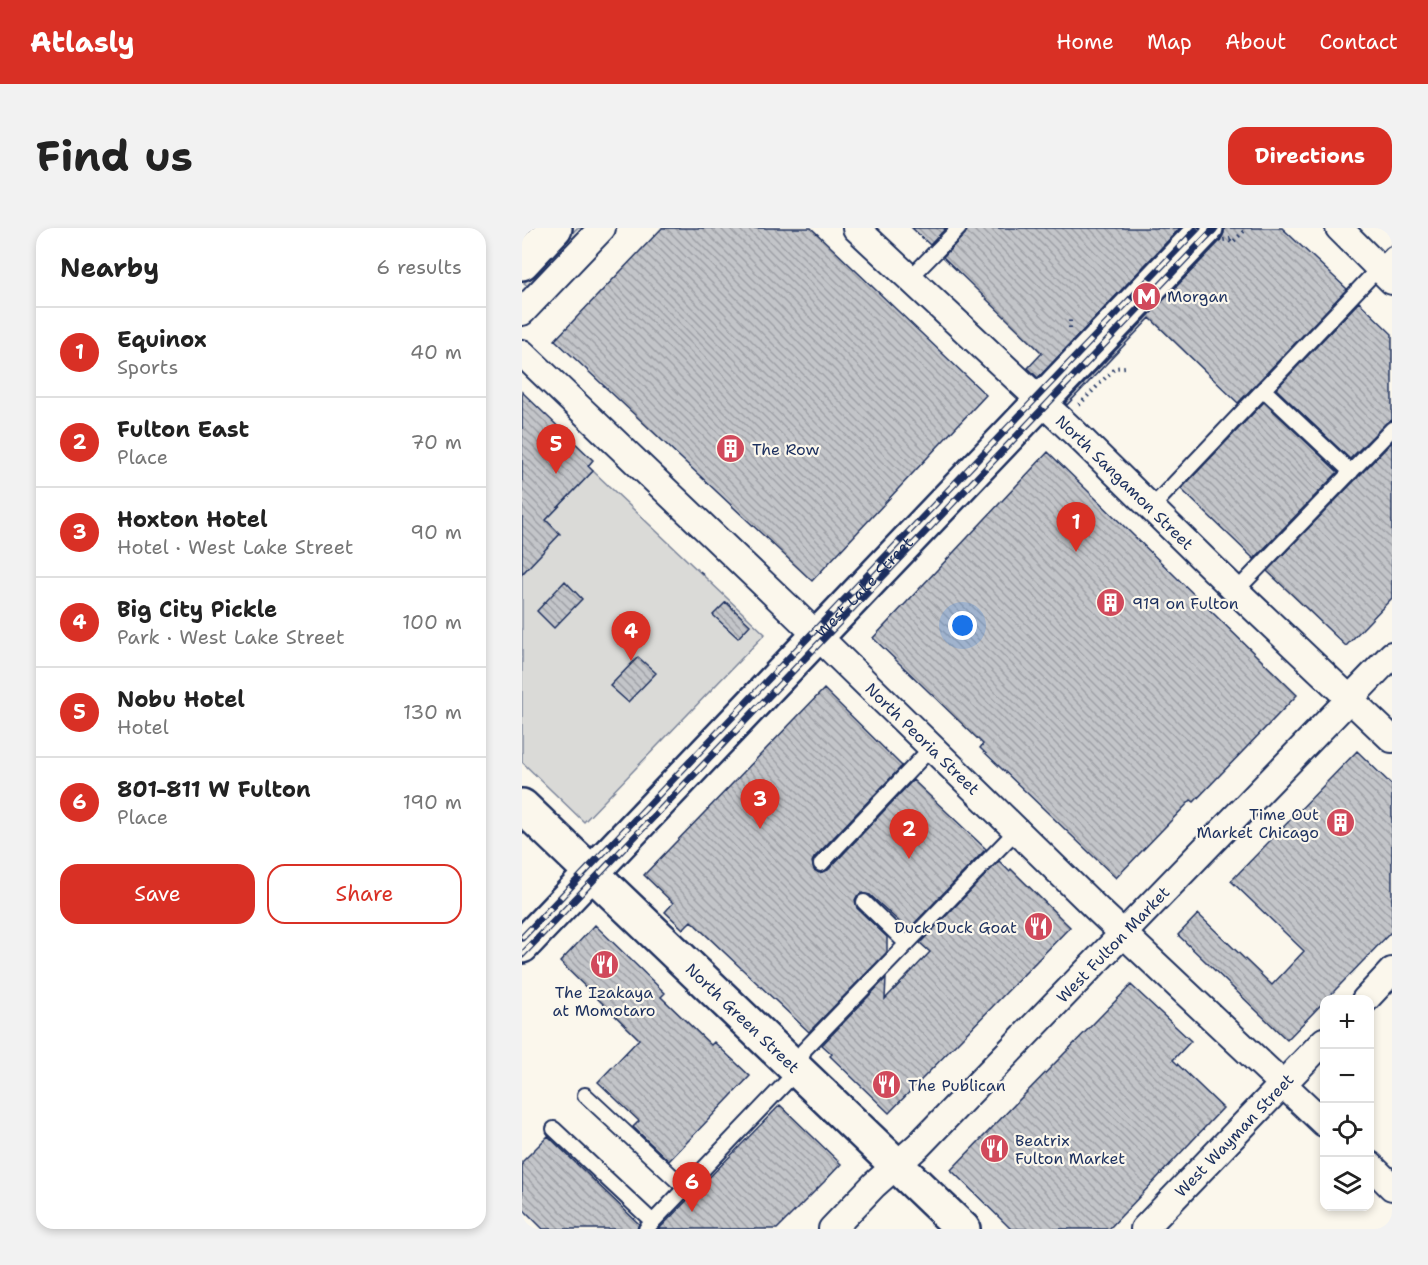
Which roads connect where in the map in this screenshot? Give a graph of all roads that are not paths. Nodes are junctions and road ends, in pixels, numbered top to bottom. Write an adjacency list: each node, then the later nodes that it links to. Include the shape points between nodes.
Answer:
1 (555, 228): 7 (main road)
2 (602, 228): 10 (street)
3 (856, 228): 9 (street, North Sangamon Street)
4 (959, 228): 9 (lane)
5 (1339, 228): 8 (street)
6 (1215, 231): 13 (main road, West Lake Street)
7 (522, 263)
8 (1388, 268): 12 (lane)
9 (910, 278): 13 (street, North Sangamon Street)
10 (522, 312)
11 (522, 353): 18 (street, North Peoria Street)
12 (1263, 389): 15 (lane); 16 (lane)
13 (1041, 402): 16 (street, North Sangamon Street); 18 (main road, West Lake Street)
14 (1392, 429): 15 (lane)
15 (1351, 472): 17 (lane)
16 (1152, 507): 17 (street, North Sangamon Street)
17 (1236, 591): 20 (street, North Sangamon Street)
18 (818, 636): 22 (street, North Peoria Street); 26 (main road, West Lake Street)
19 (1392, 655): 20 (street, West Fulton Market)
20 (1350, 699): 21 (street, North Sangamon Street); 28 (street, West Fulton Market)
21 (1392, 739)
22 (932, 747): 24 (street, North Peoria Street); 25 (lane)
23 (522, 806): 26 (main road, North Green Street)
24 (1017, 830): 28 (street, North Peoria Street); 29 (lane)
25 (821, 864)
26 (591, 873): 30 (main road, West Lake Street); 34 (main road, North Green Street)
27 (864, 902): 29 (lane)
28 (1124, 934): 35 (street, North Peoria Street); 39 (street, West Fulton Market)
29 (907, 944): 34 (lane, via 804,1050)
30 (522, 946)
31 (1392, 971): 32 (street)
32 (1369, 995)
33 (1320, 1045): 35 (street, West Wayman Street)
34 (798, 1070): 39 (main road, North Green Street); 42 (lane)
35 (1284, 1084): 37 (street, North Peoria Street); 46 (street, West Wayman Street)
36 (585, 1095): 42 (lane)
37 (1320, 1119)
38 (554, 1129): 43 (lane)
39 (897, 1165): 44 (street, West Fulton Market); 45 (main road, North Green Street)
40 (1374, 1169): 41 (street)
41 (1392, 1187)
42 (685, 1188): 43 (lane)
43 (649, 1225)
44 (832, 1229)
45 (963, 1229)
46 (1144, 1229)

